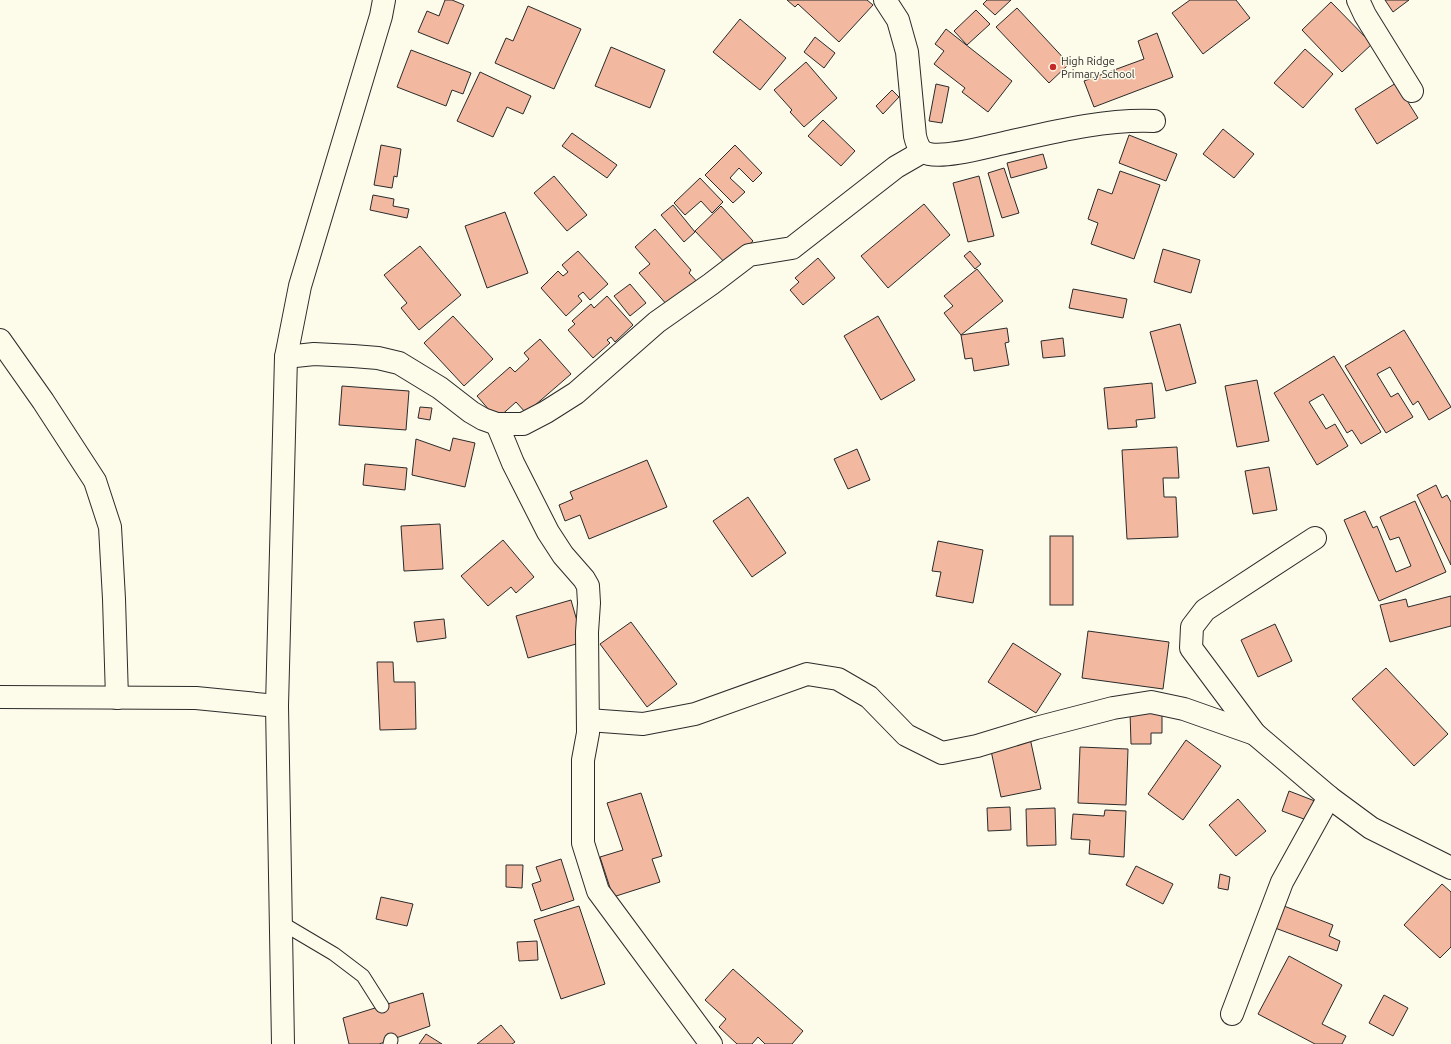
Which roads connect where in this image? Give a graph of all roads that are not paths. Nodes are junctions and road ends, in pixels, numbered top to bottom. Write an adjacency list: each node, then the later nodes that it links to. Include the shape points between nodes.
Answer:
1 (384, 0): 8 (main road, via 300,286)
2 (885, 0): 6 (main road, via 898,20 907,52 915,136)
3 (1358, 0): 4 (main road)
4 (1412, 90)
5 (1154, 121): 6 (main road, via 1135,120 1099,124 935,155)
6 (922, 152): 9 (main road, via 896,167 792,248 749,255 657,322 576,393 523,424)
7 (0, 340): 12 (main road, via 95,481 110,527)
8 (286, 357): 9 (main road, via 314,354 353,356 399,363 440,388 471,412); 13 (main road)
9 (497, 424): 14 (main road, via 513,463 548,532 588,586)
10 (1315, 538): 15 (main road, via 1205,610 1192,627 1191,648)
11 (0, 697): 12 (main road)
12 (117, 698): 13 (main road, via 196,698)
13 (277, 706): 18 (main road)
14 (588, 720): 15 (main road, via 642,724 695,714 807,674 838,678 868,697 906,735 942,752 977,746 1113,708 1151,702 1184,709); 22 (main road, via 583,760 583,843 598,891)
15 (1255, 734): 16 (main road)
16 (1329, 797): 17 (main road, via 1371,828); 20 (main road, via 1282,882)
17 (1451, 868)
18 (280, 922): 19 (lane, via 334,954 363,976); 21 (main road)
19 (382, 1006)
20 (1232, 1014)
21 (283, 1044)
22 (711, 1044)

